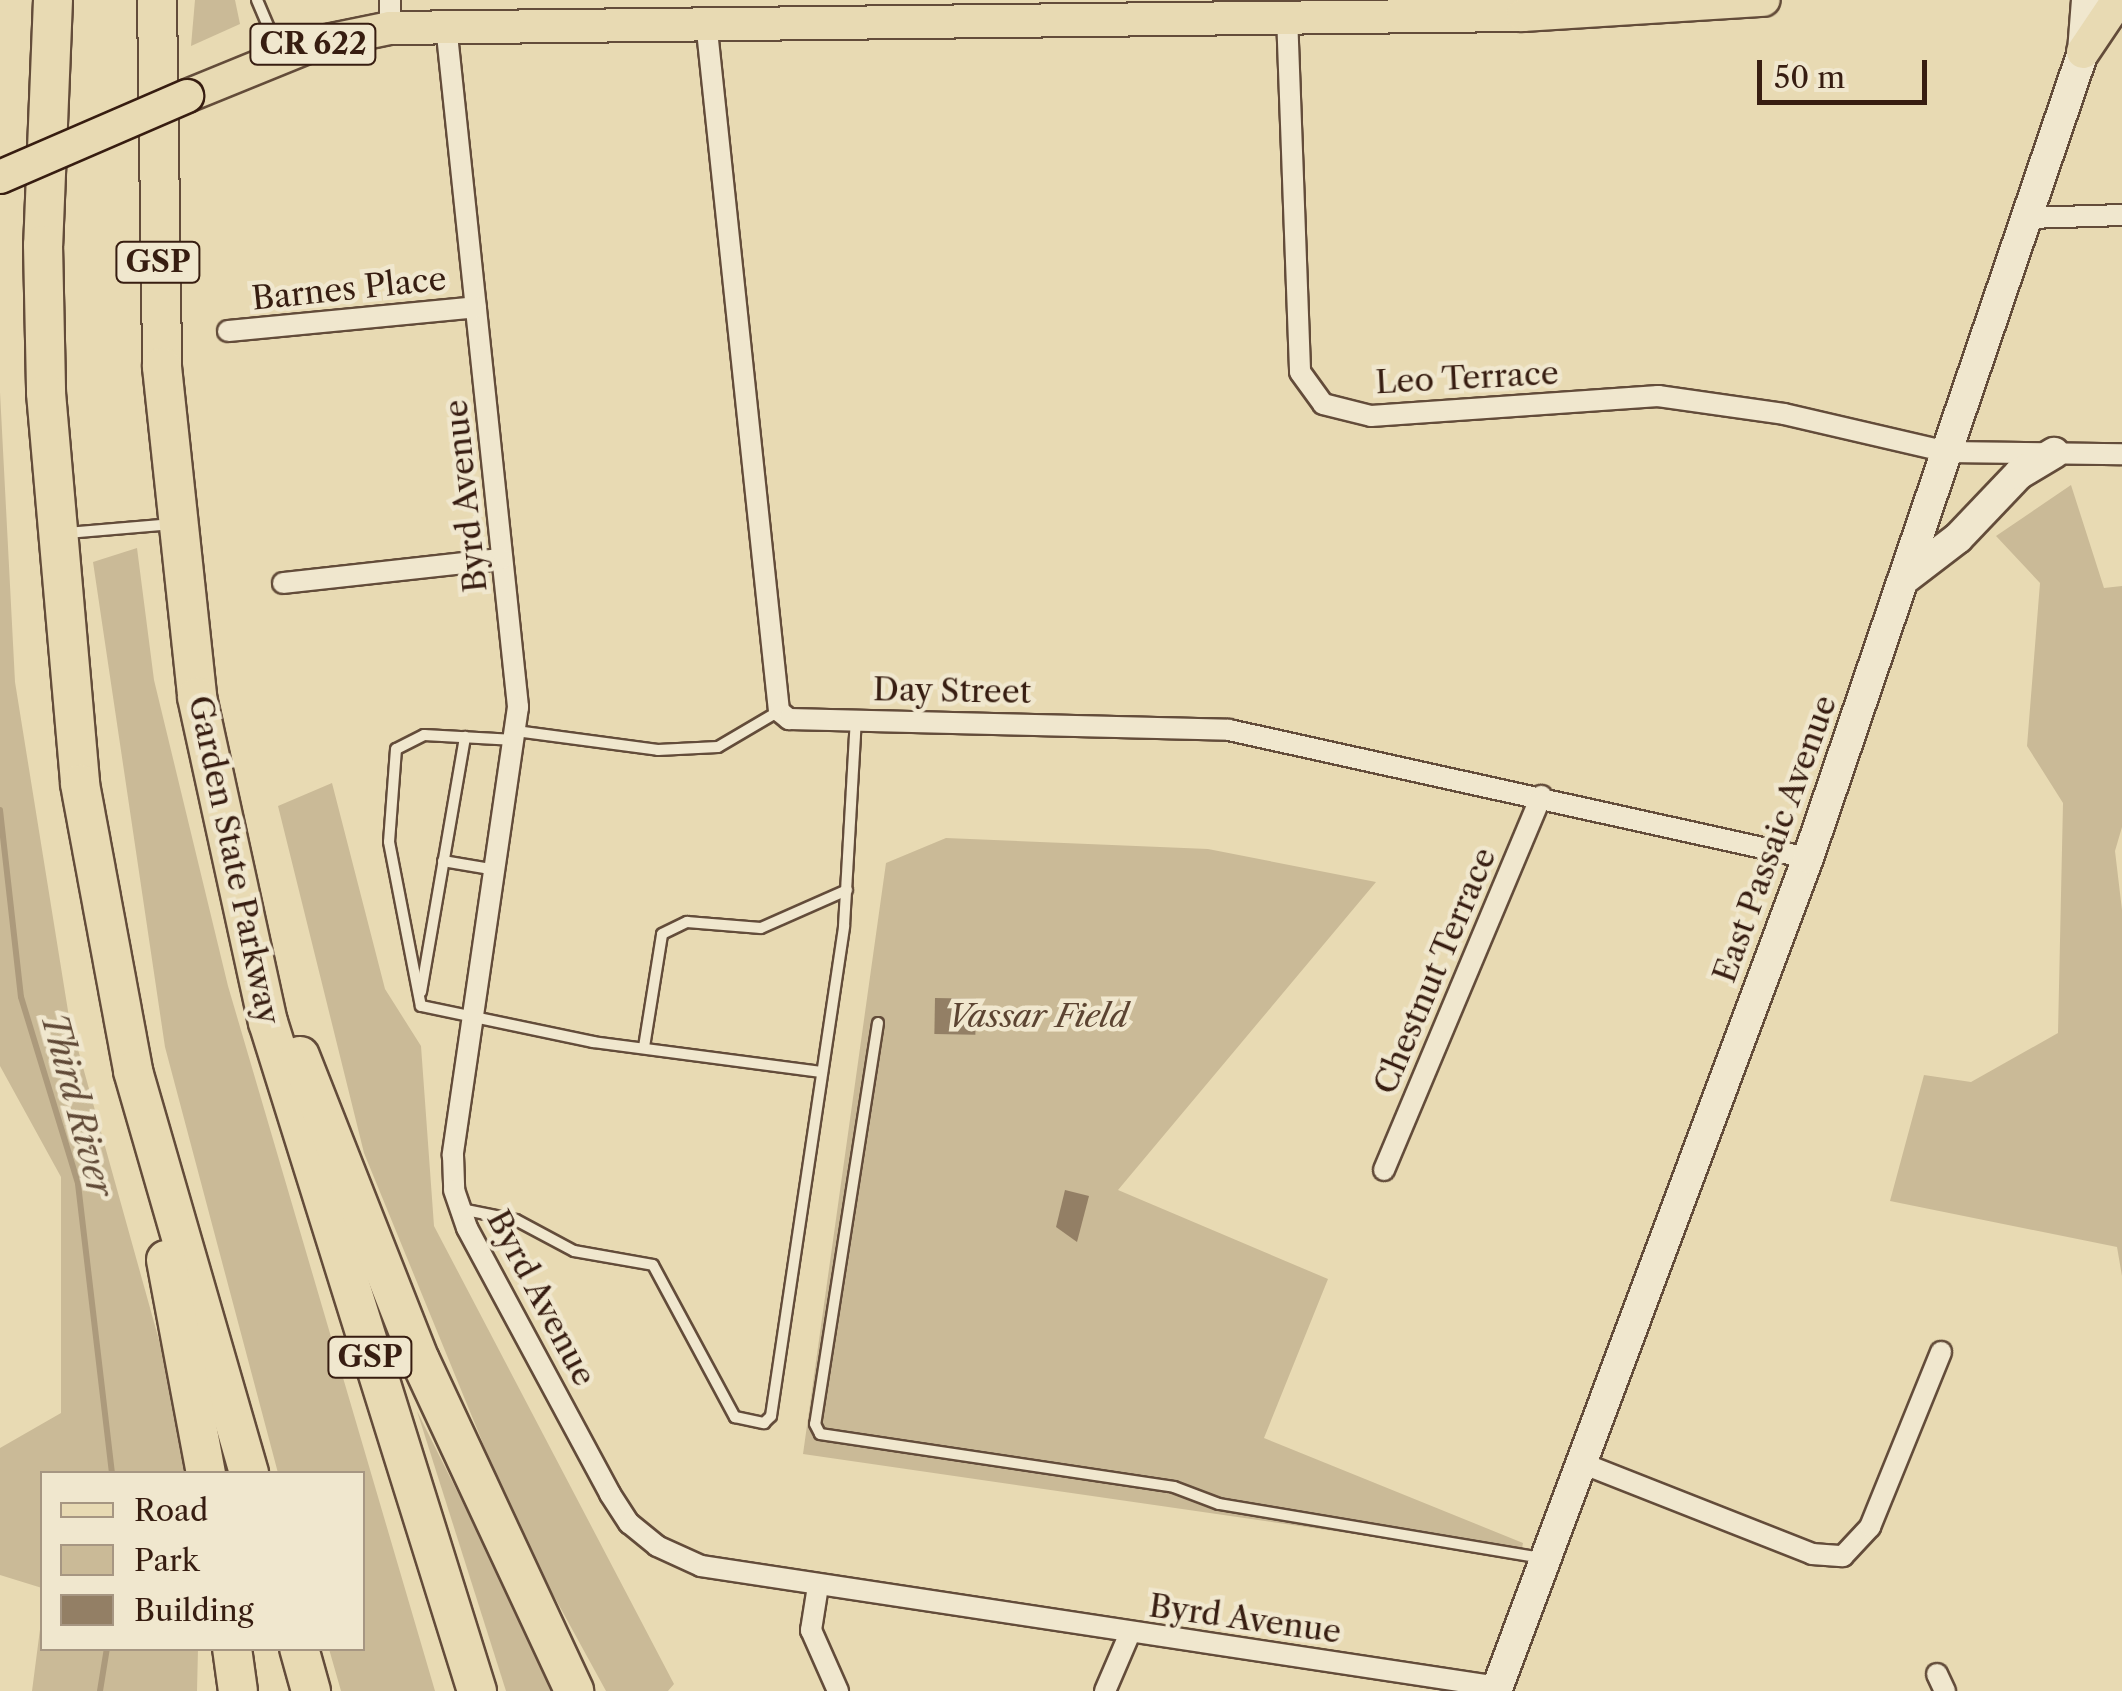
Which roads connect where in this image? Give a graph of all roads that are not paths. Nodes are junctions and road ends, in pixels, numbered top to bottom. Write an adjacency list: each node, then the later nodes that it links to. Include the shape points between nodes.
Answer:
1 (50, 0): 23 (highway, via 43,246)
2 (157, 0): 22 (highway, Garden State Parkway / GSP, via 155,201)
3 (257, 0): 13 (lane)
4 (1764, 0): 7 (main road, CR 622)
5 (2087, 0): 12 (main road, East Passaic Avenue)
6 (2118, 0): 12 (main road)
7 (1704, 3): 9 (main road, CR 622)
8 (390, 14): 11 (main road, CR 622); 13 (main road, CR 622)
9 (1287, 15): 10 (main road, CR 622); 19 (street, Leo Terrace, via 1300,372 1323,404 1371,416 1658,396 1784,414)
10 (706, 21): 11 (main road, CR 622); 27 (street)
11 (446, 25): 17 (street, Byrd Avenue)
12 (2083, 52): 16 (main road, East Passaic Avenue)
13 (281, 56): 14 (main road, CR 622, bridge)
14 (0, 177)
15 (2122, 215): 16 (street)
16 (2028, 218): 19 (main road, East Passaic Avenue)
17 (476, 307): 18 (street, Barnes Place); 24 (street, Byrd Avenue)
18 (228, 331)
19 (1946, 452): 20 (street, Leo Terrace); 25 (main road, East Passaic Avenue)
20 (2054, 454): 21 (street, Leo Terrace); 25 (main road, via 2019,474 1958,538)
21 (2122, 454)
22 (175, 524): 23 (lane); 33 (highway, Garden State Parkway / GSP)
23 (54, 534): 41 (highway, via 80,784)
24 (502, 560): 26 (street); 29 (street, Byrd Avenue)
25 (1903, 580): 32 (main road, East Passaic Avenue)
26 (284, 584)
27 (779, 712): 28 (street, Day Street, via 789,719); 29 (lane, via 718,747 658,750)
28 (856, 720): 31 (street, Day Street, via 1228,730); 36 (lane)
29 (516, 735): 30 (lane); 35 (street, Byrd Avenue)
30 (465, 737): 34 (lane); 37 (lane, via 410,736 396,749 389,842)
31 (1541, 796): 32 (street, Day Street); 43 (street, Chestnut Terrace)
32 (1808, 858): 46 (main road, East Passaic Avenue)
33 (228, 861): 57 (highway, Garden State Parkway / GSP, via 314,1183); 58 (highway, via 412,1343)
34 (444, 861): 35 (lane); 37 (lane)
35 (496, 870): 38 (street, Byrd Avenue)
36 (847, 890): 40 (lane, via 761,928 687,922 662,934); 42 (lane)
37 (420, 998): 38 (lane, via 426,1010)
38 (473, 1018): 40 (lane); 44 (street, Byrd Avenue, via 453,1155)
39 (878, 1023): 49 (lane, via 815,1424 820,1434 1174,1487 1220,1504)
40 (644, 1047): 42 (lane)
41 (133, 1071): 47 (highway); 48 (highway)
42 (822, 1072): 44 (lane, via 771,1416 764,1423 736,1417 654,1266 574,1250 516,1220)
43 (1384, 1170)
44 (460, 1208): 50 (street, Byrd Avenue, via 629,1522 657,1546 702,1566)
45 (1941, 1352): 46 (street, via 1870,1528 1843,1556 1812,1554)
46 (1580, 1462): 49 (main road, East Passaic Avenue)
47 (205, 1471)
48 (248, 1471)
49 (1547, 1558): 54 (main road, East Passaic Avenue)
50 (818, 1586): 51 (street, Byrd Avenue); 59 (street, via 811,1630)
51 (1130, 1632): 54 (street, Byrd Avenue); 60 (street)
52 (232, 1651): 55 (highway)
53 (300, 1651): 56 (highway)
54 (1497, 1689)
55 (238, 1691)
56 (312, 1691)
57 (477, 1691)
58 (574, 1691)
59 (838, 1691)
60 (1104, 1691)

